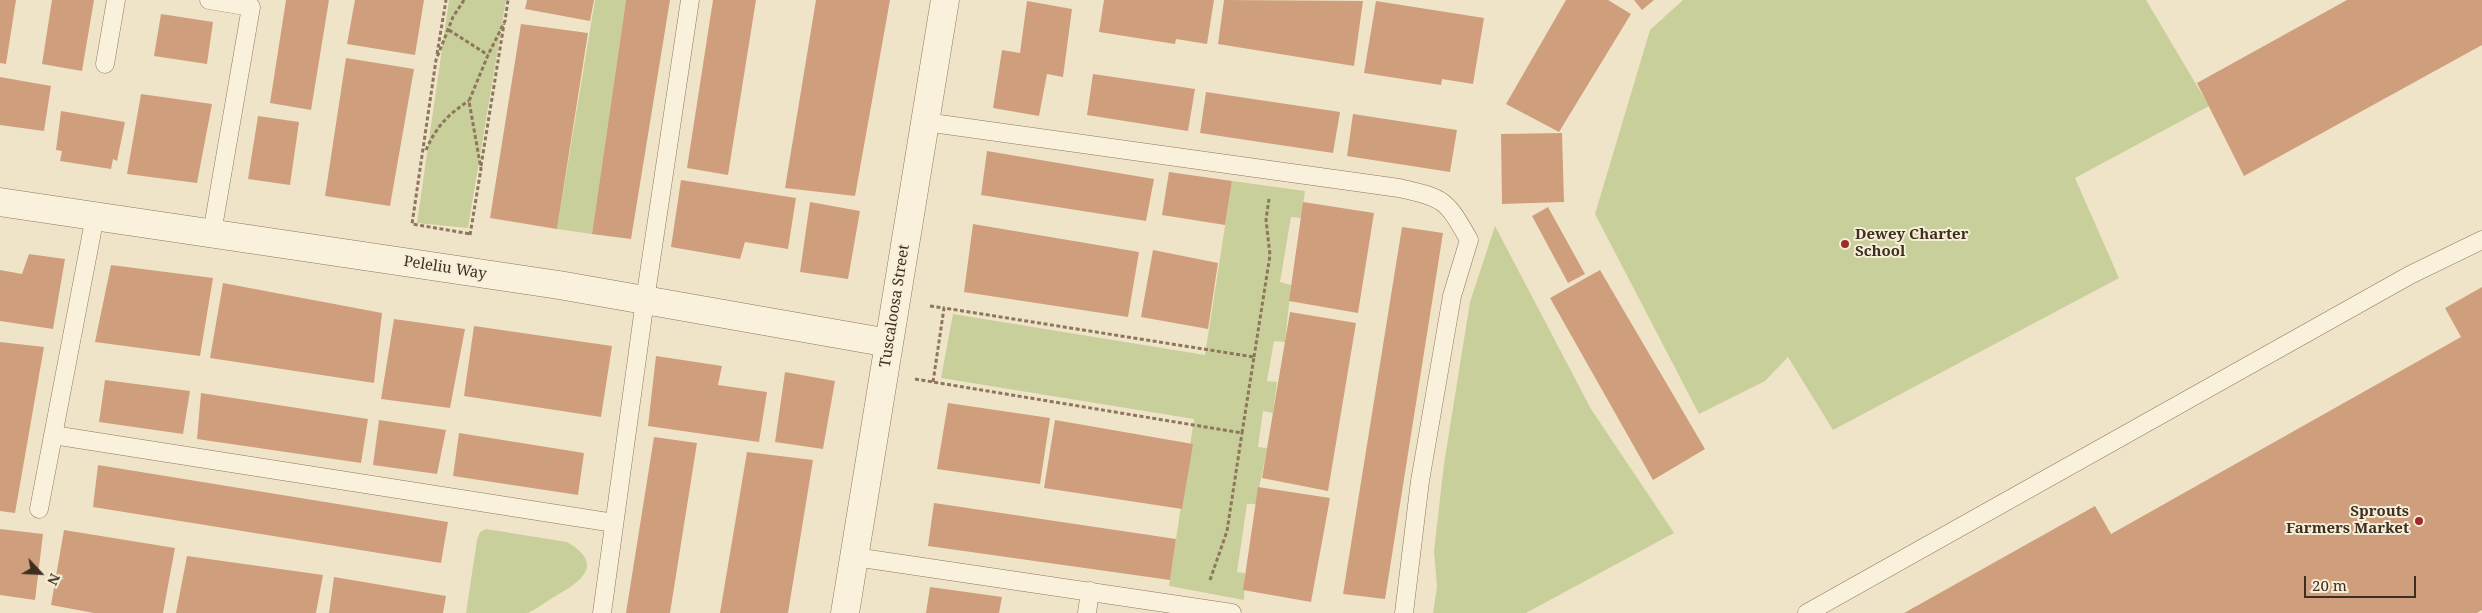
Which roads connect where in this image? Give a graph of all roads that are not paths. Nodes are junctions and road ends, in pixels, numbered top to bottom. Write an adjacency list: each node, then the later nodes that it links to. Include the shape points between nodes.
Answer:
1 (116, 0): 6 (lane)
2 (209, 0): 5 (lane)
3 (690, 0): 12 (lane)
4 (944, 0): 7 (street, Tuscaloosa Street)
5 (251, 4): 10 (lane)
6 (105, 64)
7 (925, 122): 13 (street, Tuscaloosa Street); 23 (lane, via 1273,169 1435,196 1454,212 1469,240 1451,306 1420,481)
8 (0, 202): 9 (street, Peleliu Way)
9 (95, 216): 10 (street, Peleliu Way); 14 (lane)
10 (212, 233): 12 (street, Peleliu Way)
11 (2482, 240): 24 (lane, via 2401,280)
12 (644, 300): 13 (street, Peleliu Way); 16 (lane)
13 (889, 343): 17 (street, Tuscaloosa Street)
14 (53, 435): 15 (lane); 16 (lane)
15 (39, 509)
16 (614, 523): 19 (lane)
17 (855, 557): 18 (lane); 20 (street, Tuscaloosa Street)
18 (1090, 591): 21 (lane); 22 (lane)
19 (602, 613)
20 (845, 613)
21 (1088, 613)
22 (1232, 613)
23 (1404, 613)
24 (1807, 613)

